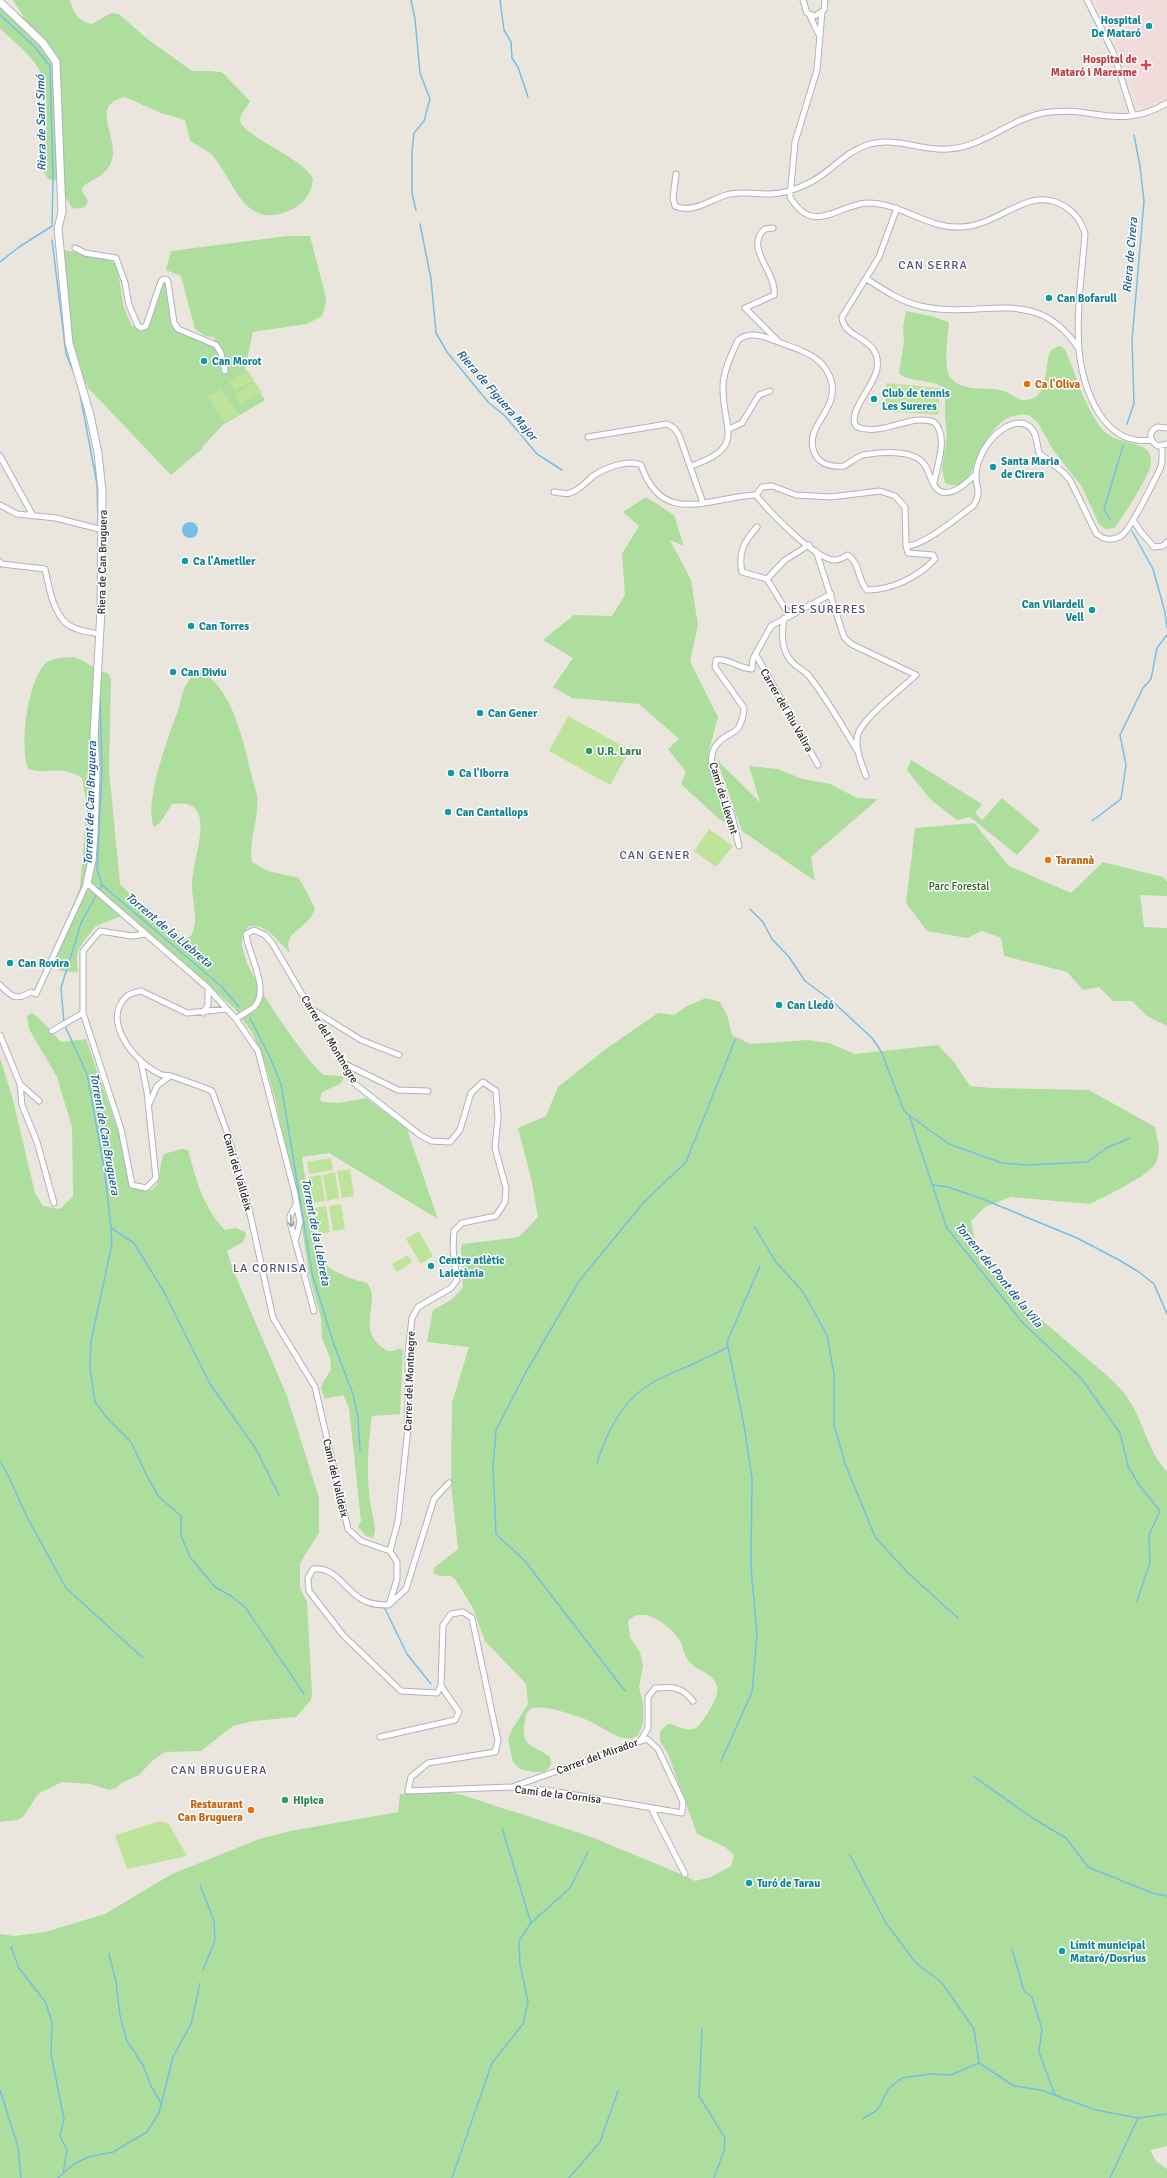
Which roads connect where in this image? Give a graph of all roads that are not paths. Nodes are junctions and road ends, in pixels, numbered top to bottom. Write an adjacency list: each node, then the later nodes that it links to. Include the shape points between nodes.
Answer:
1 (803, 0): 7 (street)
2 (830, 0): 5 (street)
3 (1087, 0): 10 (street, via 1113,52)
4 (0, 2): 37 (street, Riera de Can Bruguera, via 43,43 56,62 62,212 58,228 69,343 98,452)
5 (825, 2): 6 (street)
6 (822, 12): 7 (street); 8 (street)
7 (810, 16): 8 (street)
8 (819, 35): 12 (street, via 820,54 795,142)
9 (1167, 103): 10 (street, via 1149,112)
10 (1133, 115): 12 (street, via 1109,117 1073,112 1045,113 1020,120 984,140 955,148 934,149 900,142 875,143 851,152 819,178)
11 (676, 174): 12 (street, via 673,198 675,206 682,209 691,209 728,194 770,194)
12 (790, 190): 13 (street, via 790,197 797,207 807,214 818,217 831,216 854,205 866,203)
13 (897, 208): 16 (street, via 883,250); 18 (street, via 933,224 956,227 986,222 1033,201 1054,202 1072,210 1080,220 1085,234)
14 (773, 228): 17 (street, via 762,232 758,240 775,291 774,295 745,308)
15 (75, 248): 19 (street, via 86,253 116,258 125,283 129,306 141,328 146,326 160,284 166,279 174,323 178,329 216,344)
16 (867, 279): 18 (street, via 897,298 924,307 1013,307 1031,311 1057,325); 29 (street, via 842,317 846,328 869,343 877,361 875,378 854,413 853,421 857,426 872,429 922,420 934,422 940,429 942,440)
17 (779, 342): 21 (street, via 753,335 742,336 738,340 723,384); 29 (street, via 815,359 829,375 833,390 832,399 814,430 812,442 819,461 831,466 844,466 862,456 905,453 916,457 924,464)
18 (1079, 350): 24 (street, via 1092,396 1108,426 1127,438)
19 (225, 371)
20 (770, 391): 21 (street, via 759,395 742,423)
21 (729, 428): 27 (street, via 721,452)
22 (1167, 428): 24 (street, via 1155,428 1151,432)
23 (588, 437): 27 (street, via 668,424 679,435)
24 (1151, 440): 25 (street, via 1156,445)
25 (1164, 445): 35 (street, via 1160,469)
26 (0, 456): 34 (street)
27 (691, 466): 32 (street)
28 (976, 474): 29 (street, via 952,492 938,490); 35 (street, via 985,448 995,435 1013,424 1022,423 1032,430 1036,437 1039,453 1070,480 1096,533 1111,540 1122,536); 40 (street, via 978,498 973,506 925,540)
29 (934, 483)
30 (554, 492): 32 (street, via 569,494 586,484 593,476 613,466 637,463 641,465 646,479 655,491 671,502 676,505)
31 (756, 495): 32 (street, via 735,496); 39 (street, via 786,529); 40 (street, via 762,487 772,486 796,495 831,497 880,491 895,496 905,507)
32 (703, 503)
33 (0, 505): 34 (street, via 17,514)
34 (32, 514): 37 (street)
35 (1133, 520): 38 (street, via 1154,547 1164,546)
36 (757, 527): 43 (street, via 742,546 742,572)
37 (103, 530): 47 (street, Riera de Can Bruguera)
38 (1167, 542)
39 (809, 546): 41 (street); 43 (street, via 785,560)
40 (906, 546): 41 (street, via 908,553 933,555 935,559 905,581 877,590 867,590 855,561 848,555 835,561)
41 (816, 551): 44 (street)
42 (0, 562): 47 (street, via 45,568 50,591 67,624 85,632)
43 (768, 579): 45 (street)
44 (831, 594): 45 (street); 49 (street, via 844,637 851,644 916,675 863,724 858,735)
45 (790, 615): 46 (street)
46 (784, 618): 48 (street, via 771,626); 49 (street, via 782,638 786,654 794,666 807,674 827,700)
47 (100, 634): 53 (street, Riera de Can Bruguera, via 94,736 96,772 93,847)
48 (756, 655): 50 (street, Carrer del Riu Valira); 52 (street, Camí de Llevant, via 752,670 722,659 716,660 714,667 744,708 743,722 737,730 721,739 711,755 718,787 731,814)
49 (858, 752): 51 (street)
50 (818, 765)
51 (866, 776)
52 (739, 846)
53 (87, 883): 54 (street); 55 (street, via 36,994 31,992 22,997 13,997)
54 (145, 934): 56 (street); 59 (street, via 132,936 100,931 84,951)
55 (0, 985)
56 (207, 987): 57 (street); 60 (street, via 210,994)
57 (227, 1009): 60 (street, Camí del Valldeix); 61 (street)
58 (313, 1010): 61 (street, Carrer del Montnegre, via 265,934 254,930 246,934 261,984 259,1000 253,1008); 64 (street, via 361,1040); 66 (street, Carrer del Montnegre)
59 (83, 1013): 62 (street); 71 (street, via 121,1129 132,1185 146,1188 156,1178)
60 (203, 1013): 65 (street, Camí del Valldeix, via 187,1013 141,991 128,995 117,1010 117,1023 126,1042)
61 (236, 1019): 73 (street, via 258,1051)
62 (52, 1031)
63 (0, 1035): 68 (street)
64 (399, 1055)
65 (141, 1062): 67 (street, Camí del Valldeix, via 161,1075); 71 (street)
66 (342, 1062): 69 (street, via 398,1090); 77 (street, Carrer del Montnegre, via 355,1084 431,1141 450,1142 460,1130 470,1092 483,1082 496,1091 498,1118 495,1148 506,1188 505,1202 496,1216 462,1223 454,1231 457,1280 451,1288 418,1307 412,1318 408,1354 408,1428 398,1521)
67 (170, 1076): 71 (street, via 157,1086); 77 (street, Camí del Valldeix, via 212,1091 249,1208 273,1318 315,1386 348,1529 361,1541)
68 (20, 1084): 70 (street); 72 (street, via 22,1105 37,1142)
69 (428, 1091)
70 (39, 1101)
71 (148, 1107)
72 (54, 1203)
73 (296, 1205): 74 (street, via 300,1222); 74 (street, one-way to 74, via 290,1216)
74 (296, 1238): 75 (street)
75 (314, 1311)
76 (449, 1483): 78 (street, via 434,1499 406,1589)
77 (390, 1551): 78 (street, via 397,1562 397,1580)
78 (389, 1605): 79 (street, via 363,1601 333,1574 322,1568 313,1569 308,1578 309,1591 343,1635 402,1691 437,1693)
79 (442, 1686): 81 (street, via 458,1712 455,1720); 83 (street, Camí de la Cornisa, via 443,1625 451,1614 463,1612 472,1618 498,1740 495,1752 428,1763 411,1777 408,1791)
80 (693, 1701): 82 (street, via 684,1691 655,1688 648,1697 648,1728)
81 (380, 1737)
82 (641, 1740): 83 (street, Carrer del Mirador); 85 (street, Carrer del Mirador, via 647,1739 658,1749 683,1802)
83 (512, 1787): 84 (street, Camí de la Cornisa, via 552,1791)
84 (651, 1808): 85 (street, Camí de la Cornisa); 86 (street)
85 (682, 1814)
86 (685, 1874)

